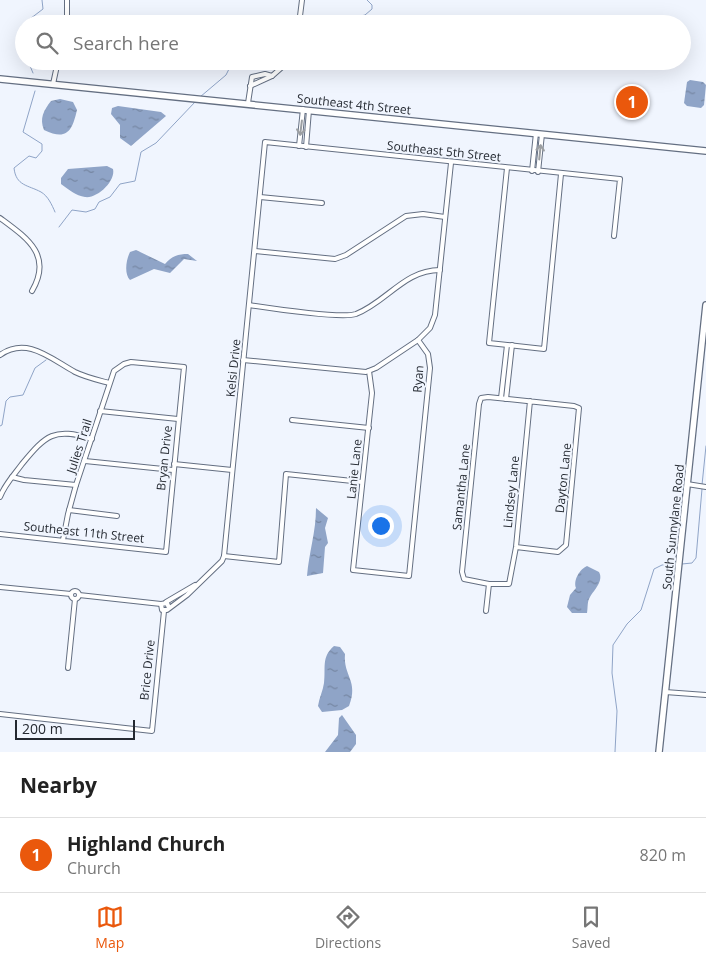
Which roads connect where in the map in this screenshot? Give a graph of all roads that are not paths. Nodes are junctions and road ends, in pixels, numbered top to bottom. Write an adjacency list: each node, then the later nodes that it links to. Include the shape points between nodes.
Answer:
1 (67, 0): 3 (street)
2 (302, 0): 4 (street)
3 (67, 15)
4 (300, 15)
5 (56, 70): 8 (street)
6 (280, 70): 9 (street, via 272,76 254,76)
7 (0, 79): 8 (main road, Southeast 4th Street)
8 (53, 84): 9 (main road, Southeast 4th Street)
9 (248, 103): 10 (main road, Southeast 4th Street)
10 (306, 110): 11 (main road, Southeast 4th Street); 13 (street, one-way to 13); 14 (street)
11 (539, 133): 15 (main road, Southeast 4th Street); 18 (street); 19 (street, one-way to 11)
12 (265, 142): 13 (street, Southeast 5th Street); 21 (street, Kelsi Drive)
13 (300, 146): 14 (street, Southeast 5th Street)
14 (306, 147): 16 (street, Southeast 5th Street)
15 (706, 150)
16 (451, 162): 17 (street, Southeast 5th Street); 23 (street)
17 (507, 168): 18 (street, Southeast 5th Street); 32 (street, via 489,343)
18 (532, 171): 19 (street, Southeast 5th Street)
19 (538, 172): 20 (street, Southeast 5th Street)
20 (561, 174): 25 (street, Southeast 5th Street, via 620,178); 32 (street, via 544,349)
21 (260, 197): 22 (street); 26 (street, Kelsi Drive)
22 (322, 203)
23 (445, 217): 26 (street, via 406,216 336,259); 27 (street)
24 (0, 218): 28 (street, via 24,235 39,261 40,276)
25 (614, 236)
26 (255, 251): 30 (street, Kelsi Drive)
27 (440, 270): 30 (street, via 413,275 353,315); 31 (street, via 434,320)
28 (32, 291)
29 (706, 305): 52 (main road, South Sunnylane Road)
30 (249, 306): 34 (street, Kelsi Drive)
31 (418, 340): 36 (street); 63 (street, Ryan, via 428,354 430,368 409,576)
32 (509, 345): 38 (street); 39 (street)
33 (0, 355): 37 (street, via 16,348 31,348 79,374)
34 (244, 360): 36 (street); 49 (street, Kelsi Drive)
35 (184, 367): 37 (street, Julies Trail, via 135,362 124,364 114,371); 42 (street, Bryan Drive)
36 (369, 371): 44 (street, Lanie Lane, via 372,393)
37 (109, 383): 41 (street, Julies Trail)
38 (501, 398): 39 (street); 65 (street, Samantha Lane, via 482,398 479,404 462,572 464,579)
39 (506, 399): 40 (street)
40 (530, 401): 60 (street, Lindsey Lane); 60 (street, Dayton Lane, via 578,408 566,545 558,552)
41 (100, 411): 42 (street); 45 (street, Julies Trail)
42 (178, 419): 47 (street, Bryan Drive)
43 (292, 420): 44 (street)
44 (368, 428): 51 (street, Lanie Lane)
45 (92, 438): 46 (street, Julies Trail); 50 (street, via 69,432 51,435 38,444)
46 (85, 461): 48 (street); 53 (street, Julies Trail)
47 (174, 464): 48 (street, Bryan Drive); 49 (street)
48 (173, 470): 61 (street, Bryan Drive)
49 (232, 470): 62 (street, Kelsi Drive)
50 (12, 476): 53 (street); 55 (street)
51 (362, 482): 62 (street, via 286,474 279,562); 63 (street, Lanie Lane)
52 (686, 484): 54 (street); 76 (main road, South Sunnylane Road)
53 (76, 485): 56 (street, Julies Trail)
54 (706, 487)
55 (0, 497)
56 (69, 510): 57 (street); 59 (street, Julies Trail)
57 (117, 516)
58 (0, 534): 59 (street, Southeast 11th Street)
59 (63, 540): 61 (street, Southeast 11th Street)
60 (516, 547): 65 (street, Lindsey Lane, via 509,584)
61 (166, 552)
62 (224, 556): 64 (street, via 222,562)
63 (353, 570)
64 (197, 584): 70 (street); 72 (street)
65 (489, 584): 74 (street)
66 (0, 587): 67 (street)
67 (71, 594): 68 (street, via 76,591); 69 (street)
68 (79, 595): 69 (street); 71 (street)
69 (75, 599): 75 (street)
70 (166, 602): 71 (street); 72 (street)
71 (161, 604): 73 (street)
72 (169, 608): 73 (street)
73 (164, 611): 78 (street, Brice Drive, via 152,731)
74 (486, 612)
75 (68, 668)
76 (665, 692): 77 (street); 79 (main road, South Sunnylane Road)
77 (706, 696)
78 (0, 714)
79 (659, 752)

